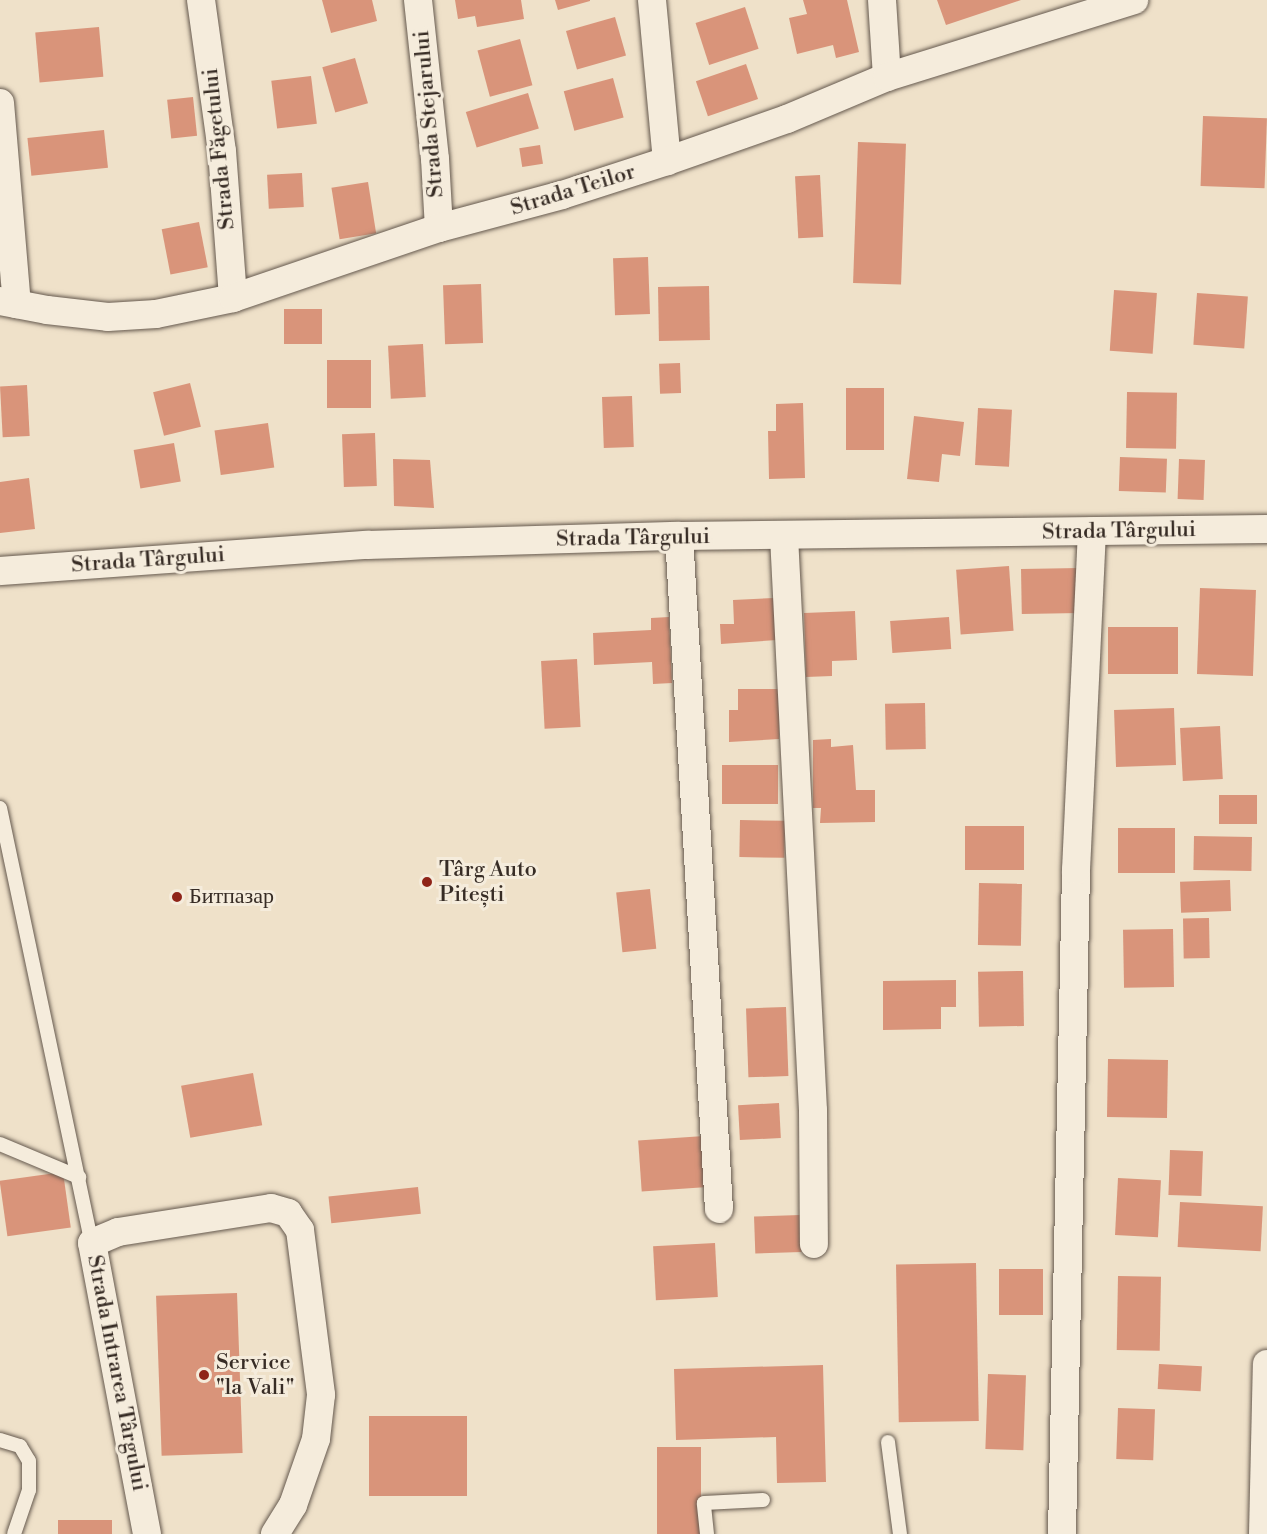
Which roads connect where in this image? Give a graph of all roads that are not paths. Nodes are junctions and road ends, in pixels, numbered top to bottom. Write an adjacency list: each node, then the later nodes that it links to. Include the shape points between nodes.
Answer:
1 (201, 0): 10 (street, Strada Făgetului, via 222,151)
2 (418, 0): 9 (street, Strada Stejarului)
3 (652, 0): 8 (street)
4 (882, 0): 6 (street)
5 (1134, 0): 6 (street, Strada Teilor)
6 (887, 77): 8 (street, Strada Teilor, via 787,119)
7 (0, 104): 11 (street)
8 (667, 161): 9 (street, Strada Teilor, via 562,195)
9 (439, 228): 10 (street, Strada Teilor)
10 (233, 298): 11 (street, Strada Teilor, via 156,314 108,317)
11 (8, 302)
12 (1267, 530): 13 (street, Strada Târgului)
13 (1092, 531): 15 (street, Strada Târgului); 32 (street, via 1076,870)
14 (679, 536): 15 (street, Strada Târgului); 16 (street, Strada Târgului, via 367,545); 20 (street)
15 (784, 536): 22 (street, via 813,1111)
16 (0, 571)
17 (0, 808): 19 (lane)
18 (0, 1144): 19 (lane)
19 (79, 1177): 21 (lane)
20 (719, 1209)
21 (92, 1242): 28 (street, Strada Intrarea Târgului); 29 (street, Strada Intrarea Târgului, via 118,1232 271,1208 288,1213 300,1230 321,1395 316,1439 293,1505)
22 (814, 1244)
23 (1267, 1364): 33 (street)
24 (0, 1440): 27 (lane, via 20,1446 29,1461 29,1490)
25 (888, 1442): 31 (lane)
26 (763, 1500): 30 (lane, via 704,1503)
27 (14, 1534)
28 (147, 1534)
29 (275, 1534)
30 (707, 1534)
31 (900, 1534)
32 (1062, 1534)
33 (1263, 1534)

